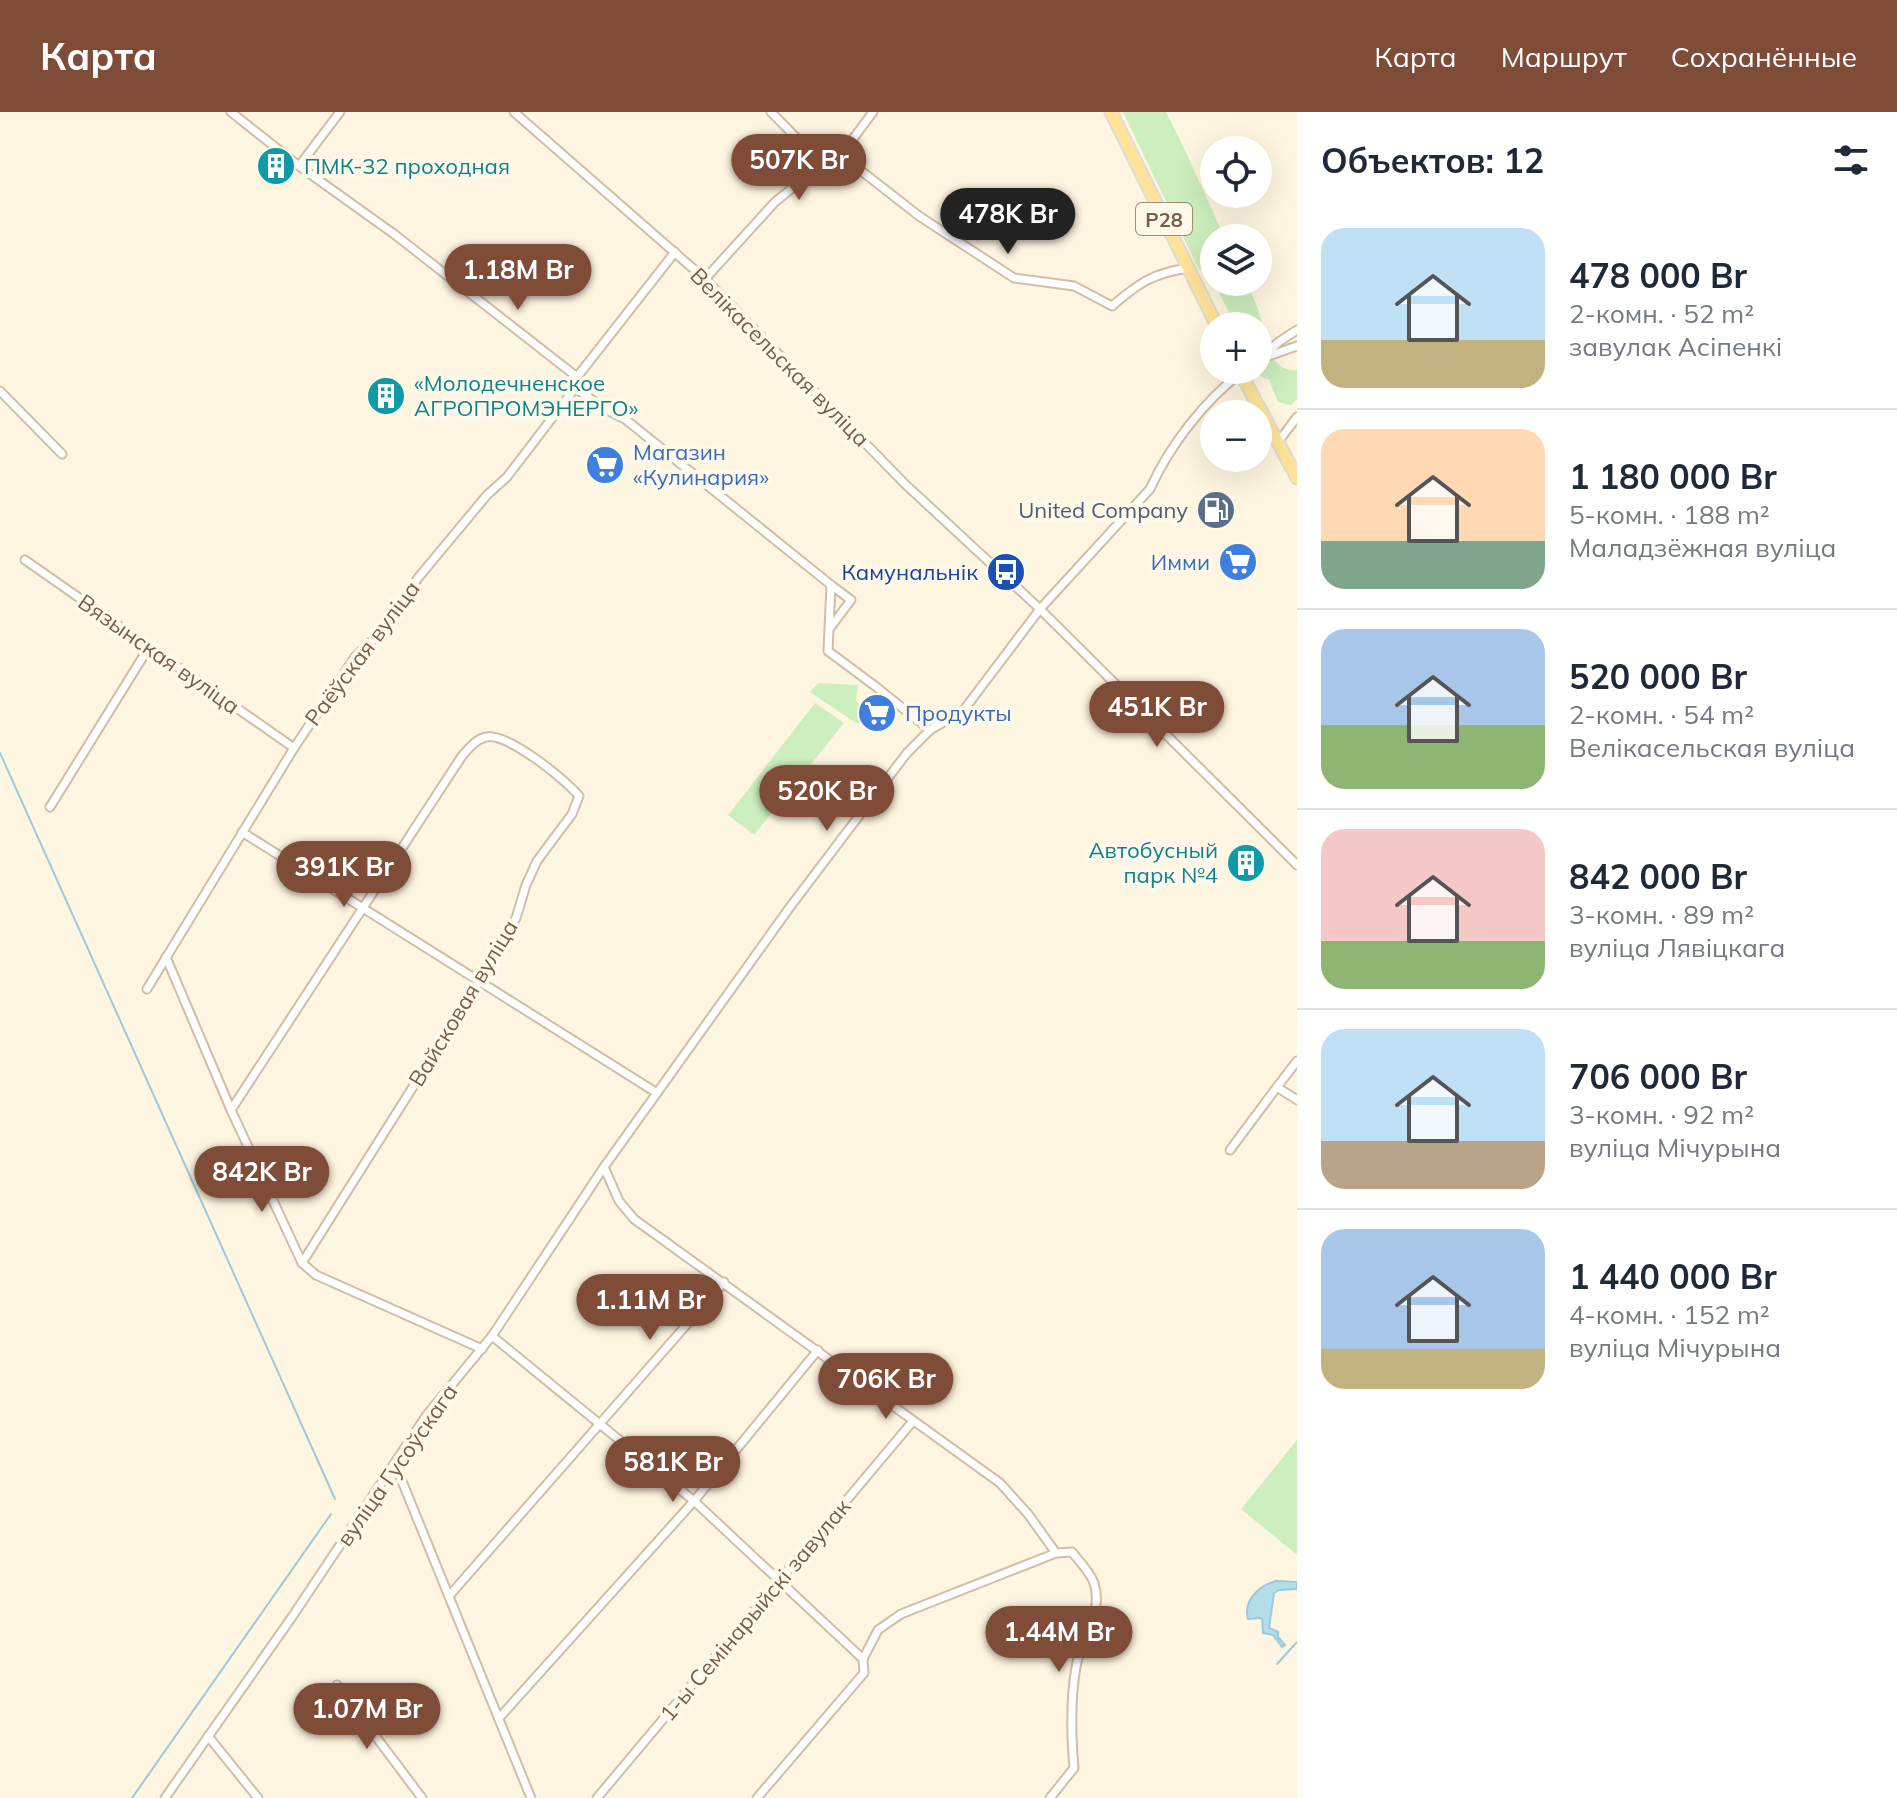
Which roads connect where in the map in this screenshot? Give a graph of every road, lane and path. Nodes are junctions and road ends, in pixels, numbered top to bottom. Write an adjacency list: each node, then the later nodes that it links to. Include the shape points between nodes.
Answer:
1 (231, 112): 9 (street)
2 (340, 112): 9 (street)
3 (514, 112): 10 (street, Велікасельская вуліца)
4 (771, 112): 8 (street)
5 (873, 112): 7 (street)
6 (1111, 112): 11 (main road, Р28)
7 (841, 155): 8 (street); 11 (street, via 919,216 1014,278 1074,286 1112,306 1141,281)
8 (822, 164): 12 (street, via 775,202)
9 (299, 166): 18 (street)
10 (675, 252): 12 (street, Велікасельская вуліца); 18 (street)
11 (1189, 268): 13 (main road, Р28)
12 (705, 279): 29 (street, Велікасельская вуліца, via 905,484)
13 (1210, 312)
14 (1297, 330): 16 (street)
15 (1297, 346): 17 (street)
16 (1272, 348)
17 (1272, 355)
18 (577, 377): 21 (street, Раёўская вуліца)
19 (1226, 384): 29 (street, via 1187,430 1150,489)
20 (1248, 384): 24 (main road)
21 (575, 388): 28 (street, via 625,419); 33 (street, Раёўская вуліца, via 507,477 418,578 380,633 355,657)
22 (0, 391): 25 (street)
23 (1297, 417): 24 (street)
24 (1278, 442): 26 (main road)
25 (62, 454)
26 (1297, 478)
27 (25, 560): 31 (street, Вязынская вуліца)
28 (831, 585): 30 (street); 30 (street, via 851,600)
29 (1040, 609): 32 (street, via 963,711); 36 (street, Велікасельская вуліца)
30 (829, 630): 32 (street, via 828,651)
31 (149, 647): 33 (street, Вязынская вуліца); 34 (street)
32 (930, 730): 43 (street, via 837,845)
33 (294, 748): 35 (street, Раёўская вуліца)
34 (50, 807)
35 (242, 832): 37 (street); 38 (street, Раёўская вуліца)
36 (1297, 865)
37 (363, 909): 39 (street); 39 (street, Вайсковая вуліца, via 473,743 496,736 514,745 579,796 537,861 516,918); 45 (street)
38 (166, 957): 40 (street, Раёўская вуліца); 45 (street)
39 (479, 982): 43 (street); 48 (street, Вайсковая вуліца)
40 (147, 989)
41 (1297, 1061): 42 (street)
42 (1277, 1087): 44 (street); 46 (street)
43 (657, 1093): 47 (street, вуліца Гусоўскага)
44 (1297, 1100)
45 (231, 1110): 48 (street)
46 (1230, 1150)
47 (604, 1167): 49 (street, via 634,1219); 50 (street, вуліца Гусоўскага)
48 (302, 1263): 51 (street, via 316,1275)
49 (724, 1282): 52 (street); 54 (street)
50 (492, 1336): 51 (street, вуліца Гусоўскага); 54 (street)
51 (482, 1349): 55 (street, вуліца Гусоўскага, via 426,1416)
52 (818, 1350): 53 (street); 56 (street)
53 (913, 1421): 57 (street, via 1000,1483); 58 (street, 1-ы Семінарыйскі завулак)
54 (599, 1423): 56 (street); 59 (street)
55 (395, 1464): 59 (street); 63 (street, вуліца Гусоўскага)
56 (694, 1501): 58 (street); 62 (street)
57 (1056, 1553): 60 (street, via 901,1614 878,1630); 70 (street, via 1072,1552 1094,1583 1095,1620 1076,1668 1070,1733 1074,1768)
58 (780, 1582): 60 (street); 68 (street, 1-ы Семінарыйскі завулак)
59 (449, 1596): 62 (street)
60 (863, 1659): 69 (street, via 864,1673)
61 (337, 1685): 66 (street)
62 (500, 1717): 67 (street)
63 (208, 1736): 64 (street, вуліца Гусоўскага); 65 (street)
64 (165, 1798)
65 (258, 1798)
66 (422, 1798)
67 (531, 1798)
68 (597, 1798)
69 (757, 1798)
70 (1050, 1798)

